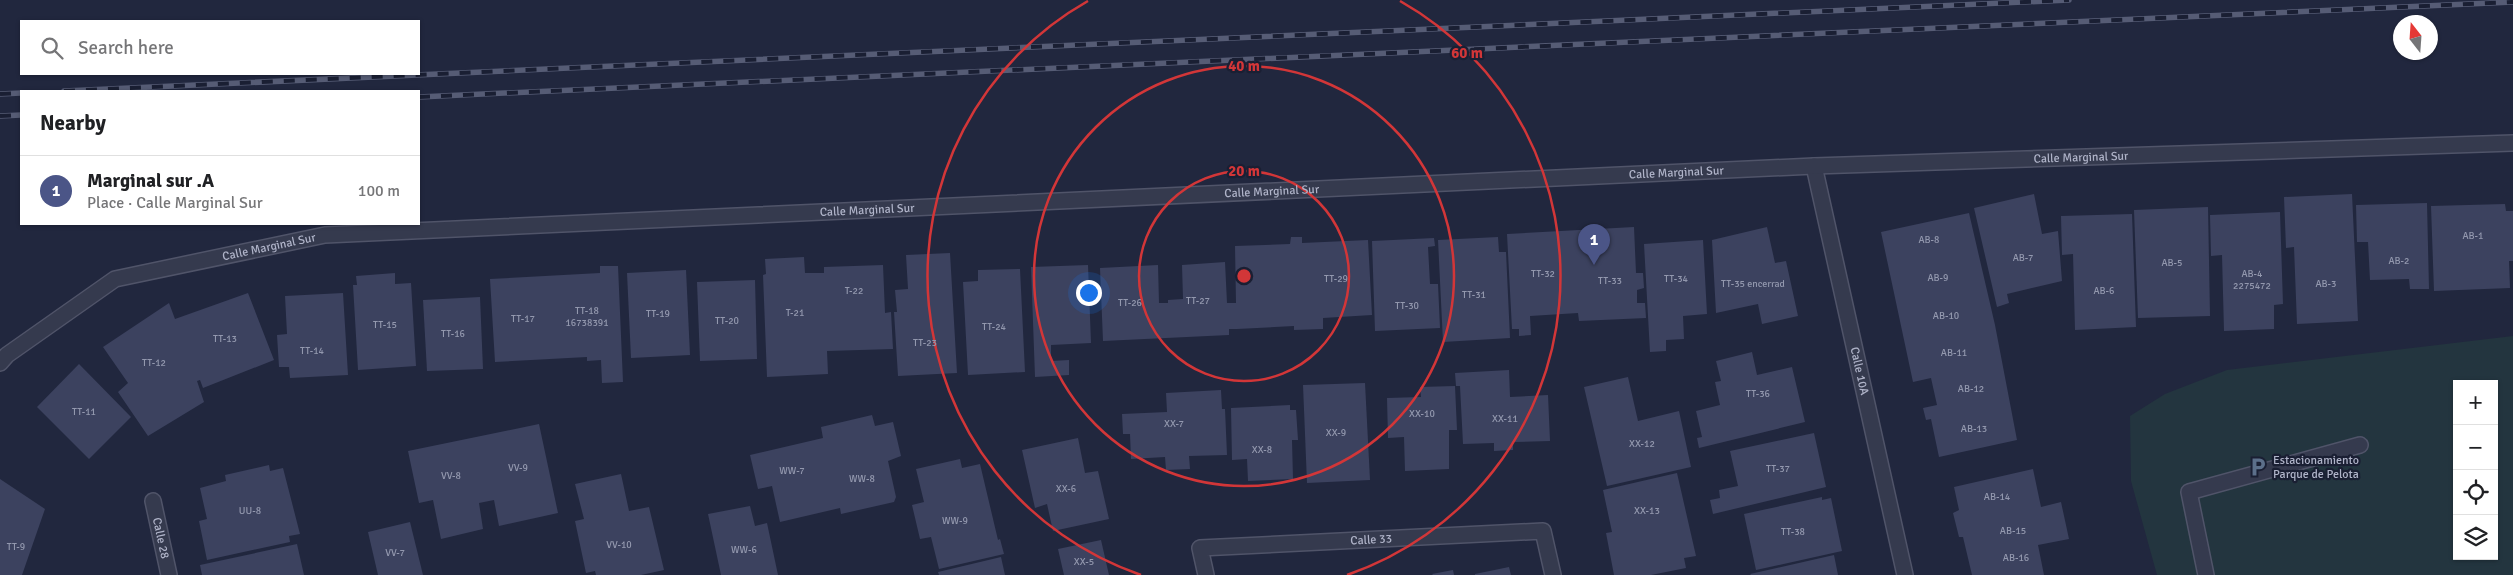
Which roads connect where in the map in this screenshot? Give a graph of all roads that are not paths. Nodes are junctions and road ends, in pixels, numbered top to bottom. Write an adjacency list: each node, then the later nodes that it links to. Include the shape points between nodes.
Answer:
1 (2513, 143): 2 (street, Calle Marginal Sur)
2 (1814, 166): 3 (street, Calle Marginal Sur, via 325,235 115,279); 9 (street, Calle 10A)
3 (0, 363)
4 (2360, 444): 10 (street, via 2189,492)
5 (153, 501): 6 (street, Calle 28)
6 (169, 575)
7 (1206, 575): 8 (street, Calle 33, via 1200,548 1543,531)
8 (1553, 575)
9 (1905, 575)
10 (2206, 575)

